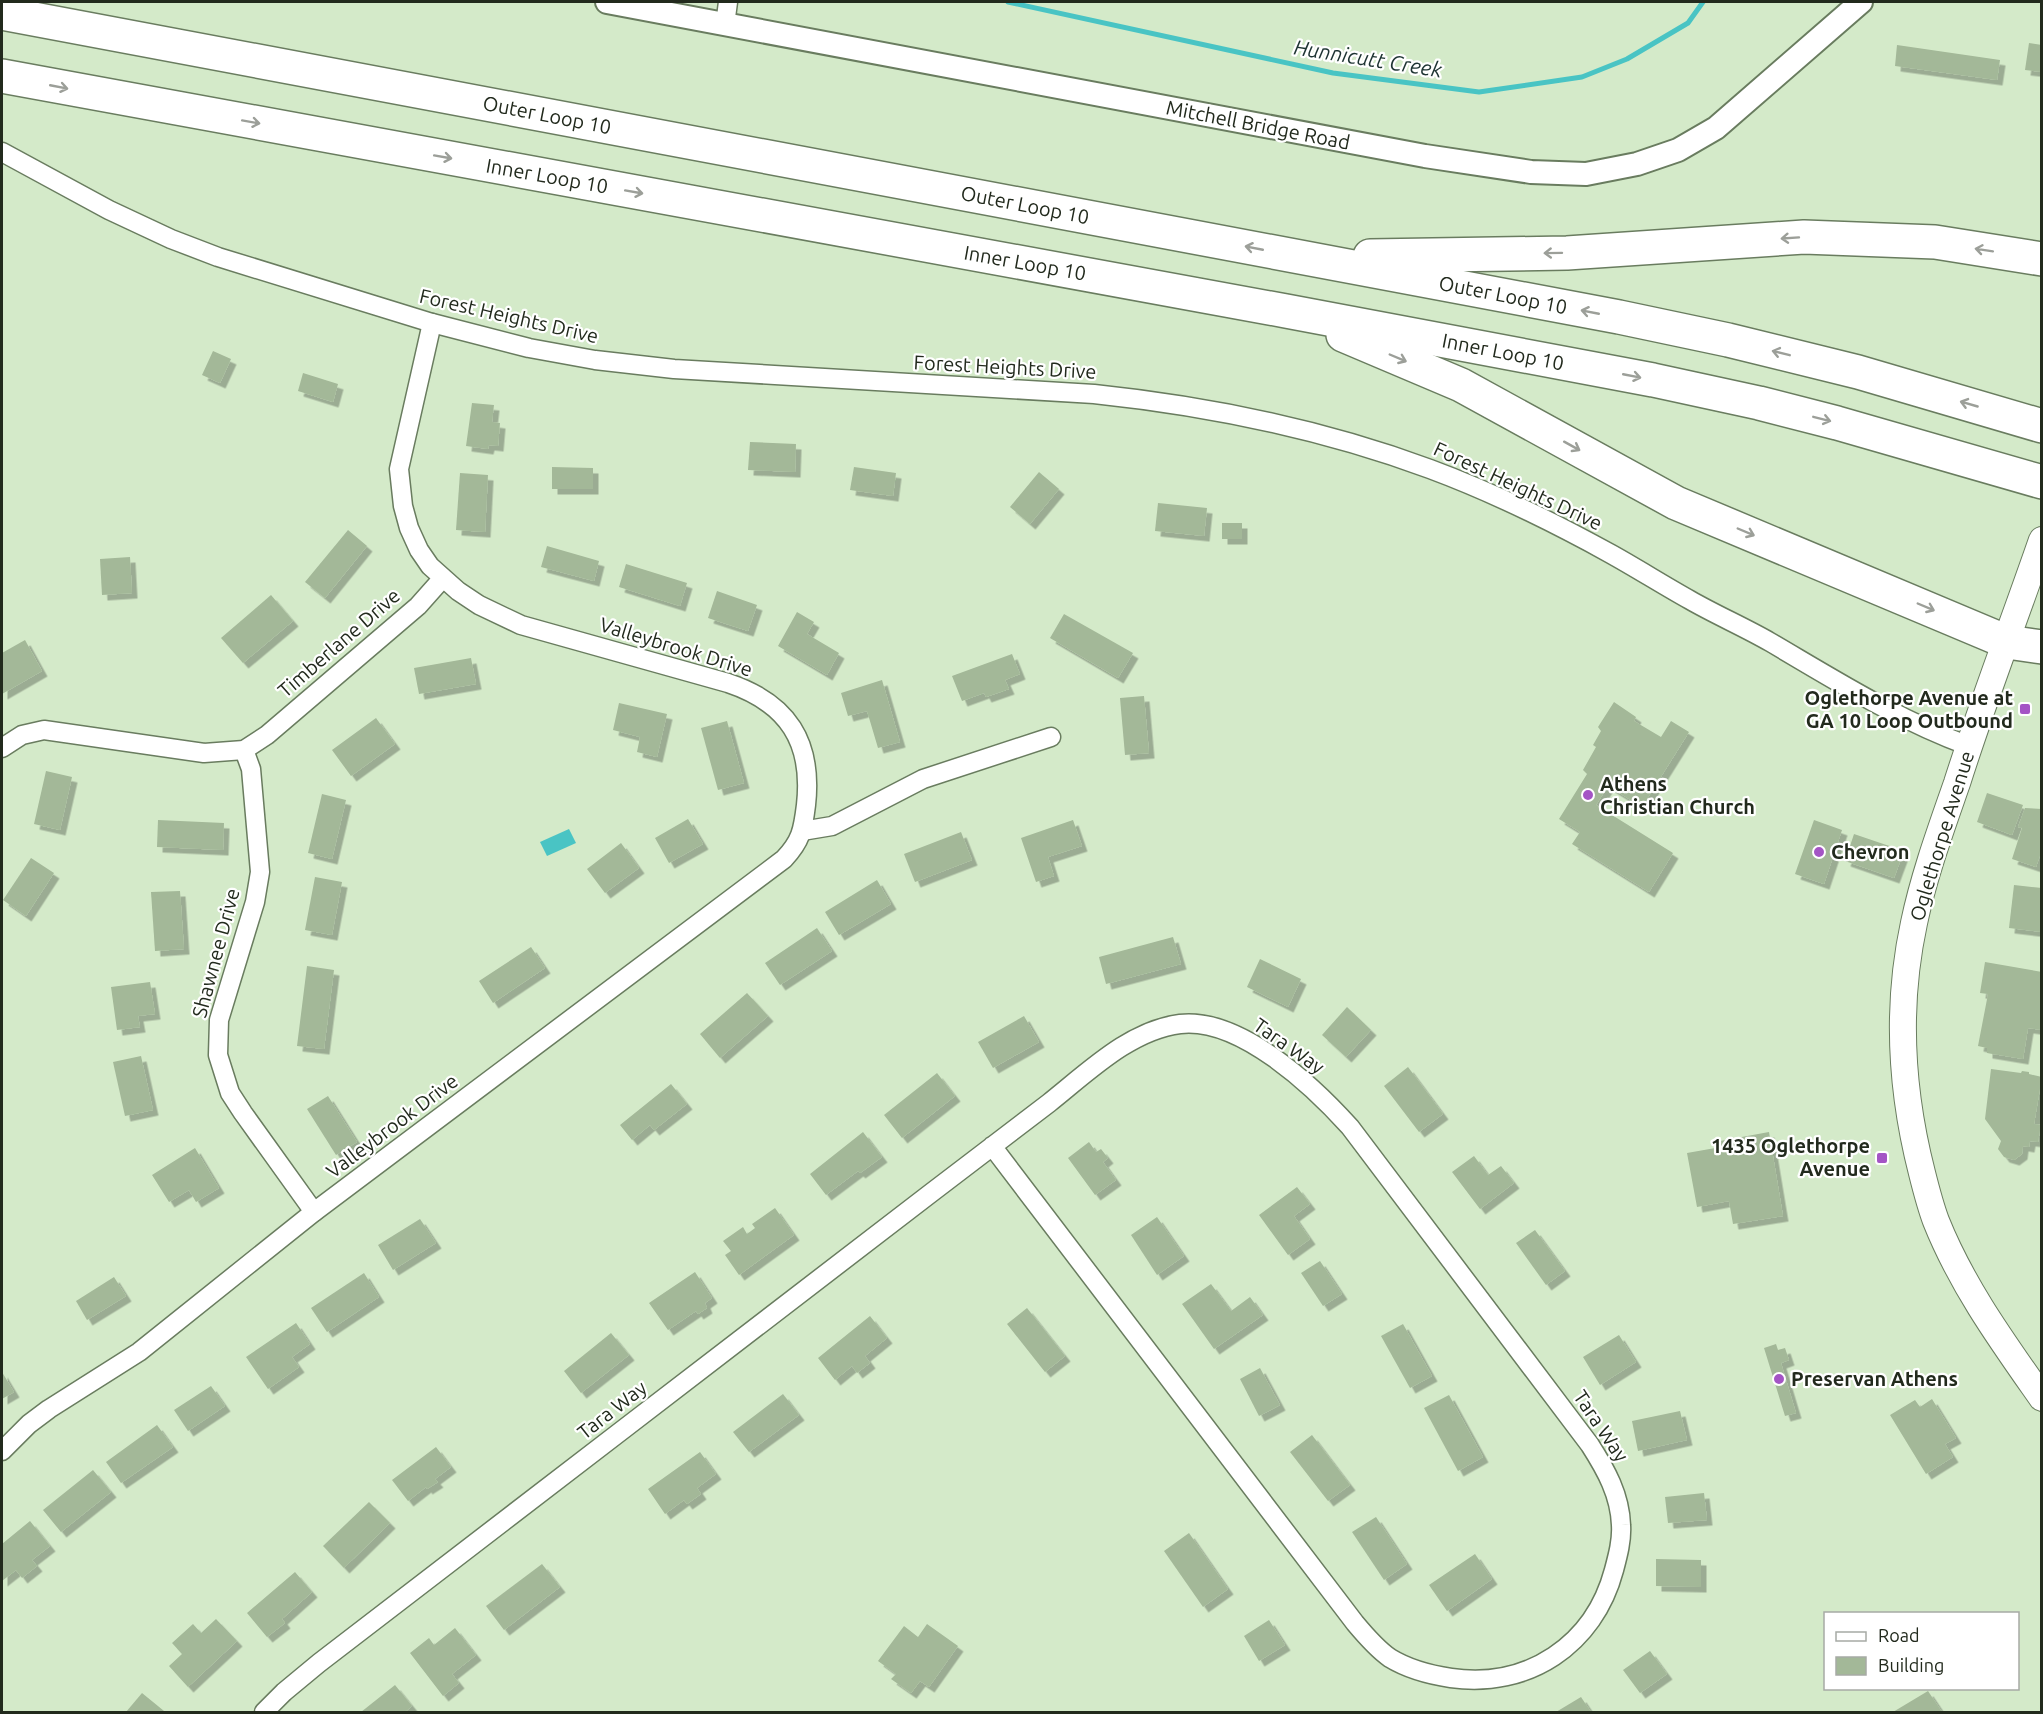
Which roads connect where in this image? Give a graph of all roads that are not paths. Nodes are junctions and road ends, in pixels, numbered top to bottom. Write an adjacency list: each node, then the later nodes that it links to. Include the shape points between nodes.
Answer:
1 (607, 2): 5 (street, Mitchell Bridge Road)
2 (728, 2): 5 (street)
3 (1861, 2): 5 (street, Mitchell Bridge Road, via 1716,128 1678,150 1648,161 1586,174 1531,172 1425,156)
4 (2, 13): 8 (highway, Outer Loop 10, one-way to 4)
5 (724, 25)
6 (2, 76): 10 (highway, Inner Loop 10, one-way to 10)
7 (2, 152): 11 (street, Forest Heights Drive, via 171,239)
8 (1300, 256): 9 (highway, one-way to 8, via 1935,242 1804,237 1567,253); 12 (highway, Outer Loop 10, one-way to 8, via 1858,372 1728,340)
9 (2042, 259)
10 (1286, 311): 13 (highway, Inner Loop 10, one-way to 13, via 1748,401); 16 (highway, one-way to 16, via 1461,385 1676,502)
11 (432, 323): 15 (street, via 399,469 409,528 419,550); 19 (street, Forest Heights Drive, via 595,360 735,374 1116,396 1201,408 1303,430 1430,469 1526,510 1764,638 1903,719)
12 (2033, 424)
13 (2026, 477)
14 (2042, 540): 16 (main road, Oglethorpe Avenue)
15 (442, 579): 21 (street, Timberlane Drive, via 409,614 267,735); 22 (street, Valleybrook Drive, via 479,605 521,625 728,683 759,696 784,715 799,737 807,780)
16 (2007, 642): 17 (highway); 19 (main road, Oglethorpe Avenue)
17 (2042, 647)
18 (1051, 737): 22 (street, via 923,779 832,826)
19 (1969, 746): 25 (main road, Oglethorpe Avenue, via 1924,881 1914,924 1902,1021 1906,1090 1913,1138 1939,1228 1968,1289)
20 (2, 748): 21 (street, Timberlane Drive, via 22,735 44,730 204,753)
21 (244, 750): 24 (street, Shawnee Drive, via 251,769 260,872 255,902 219,1020 218,1055 230,1093)
22 (802, 831): 24 (street, Valleybrook Drive, via 784,859)
23 (992, 1146): 23 (street, Tara Way, via 1115,1052 1162,1027 1204,1024 1228,1032 1310,1085 1350,1127 1605,1468 1622,1527 1612,1576 1589,1624 1554,1656 1510,1677 1463,1680 1438,1676 1390,1658 1355,1623); 27 (street, Tara Way, via 329,1656)
24 (314, 1212): 26 (street, Valleybrook Drive, via 139,1352 29,1424)
25 (2042, 1398)
26 (2, 1451)
27 (264, 1713)

